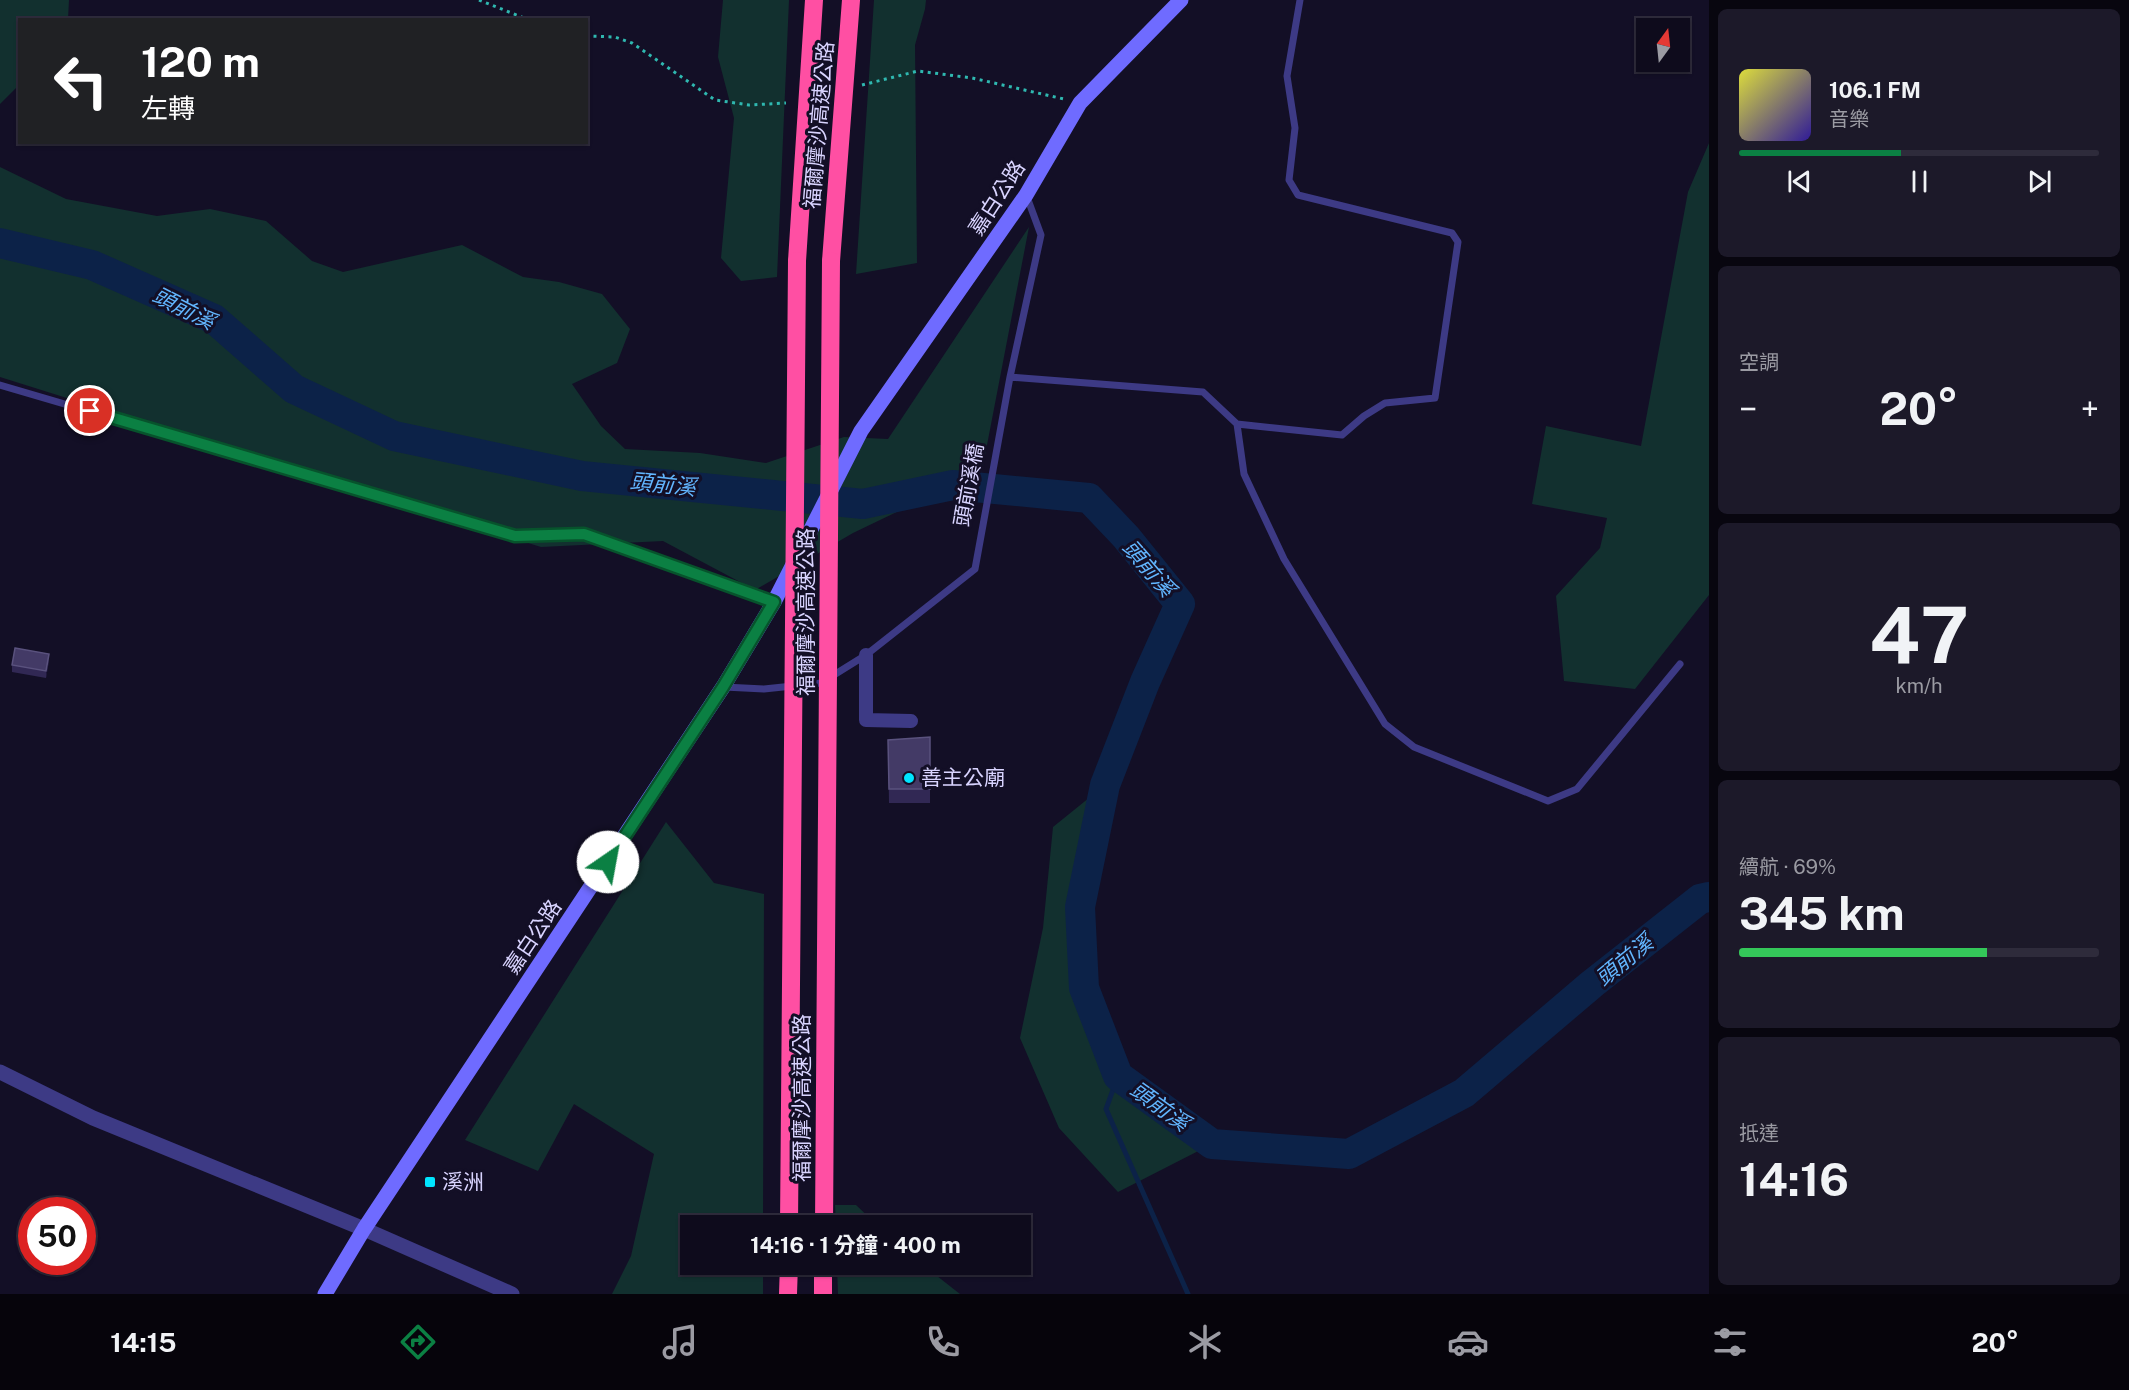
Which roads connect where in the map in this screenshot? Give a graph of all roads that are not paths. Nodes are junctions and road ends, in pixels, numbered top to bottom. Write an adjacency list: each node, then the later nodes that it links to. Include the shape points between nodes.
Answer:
1 (814, 0): 15 (highway, 福爾摩沙高速公路, bridge, via 797,261)
2 (851, 0): 16 (highway, 福爾摩沙高速公路, bridge, via 831,261)
3 (1181, 0): 5 (main road, 嘉白公路, via 1080,103)
4 (1300, 0): 8 (lane, via 1287,76 1295,128 1288,180 1298,195 1452,232 1458,242 1435,398 1384,403 1342,435)
5 (1026, 195): 6 (lane, 頭前溪橋, via 1041,235); 9 (main road, 嘉白公路, bridge, via 861,431)
6 (1010, 377): 8 (lane, via 1203,392); 10 (lane, 頭前溪橋, via 975,569)
7 (0, 385): 9 (lane, via 515,536 584,534)
8 (1237, 424): 11 (lane, via 1244,474 1284,559 1385,724 1414,747 1548,801 1577,789)
9 (774, 602): 12 (main road, 嘉白公路)
10 (866, 655): 12 (lane, 頭前溪橋, via 821,683 764,689); 13 (street, via 866,720)
11 (1680, 664)
12 (723, 687): 17 (main road, 嘉白公路)
13 (911, 721)
14 (0, 1072): 17 (street, via 93,1118)
15 (789, 1215)
16 (824, 1215)
17 (364, 1229): 20 (main road, 嘉白公路); 21 (street)
18 (789, 1275): 22 (highway)
19 (823, 1275): 23 (highway)
20 (325, 1294)
21 (512, 1294)
22 (788, 1294)
23 (823, 1294)

